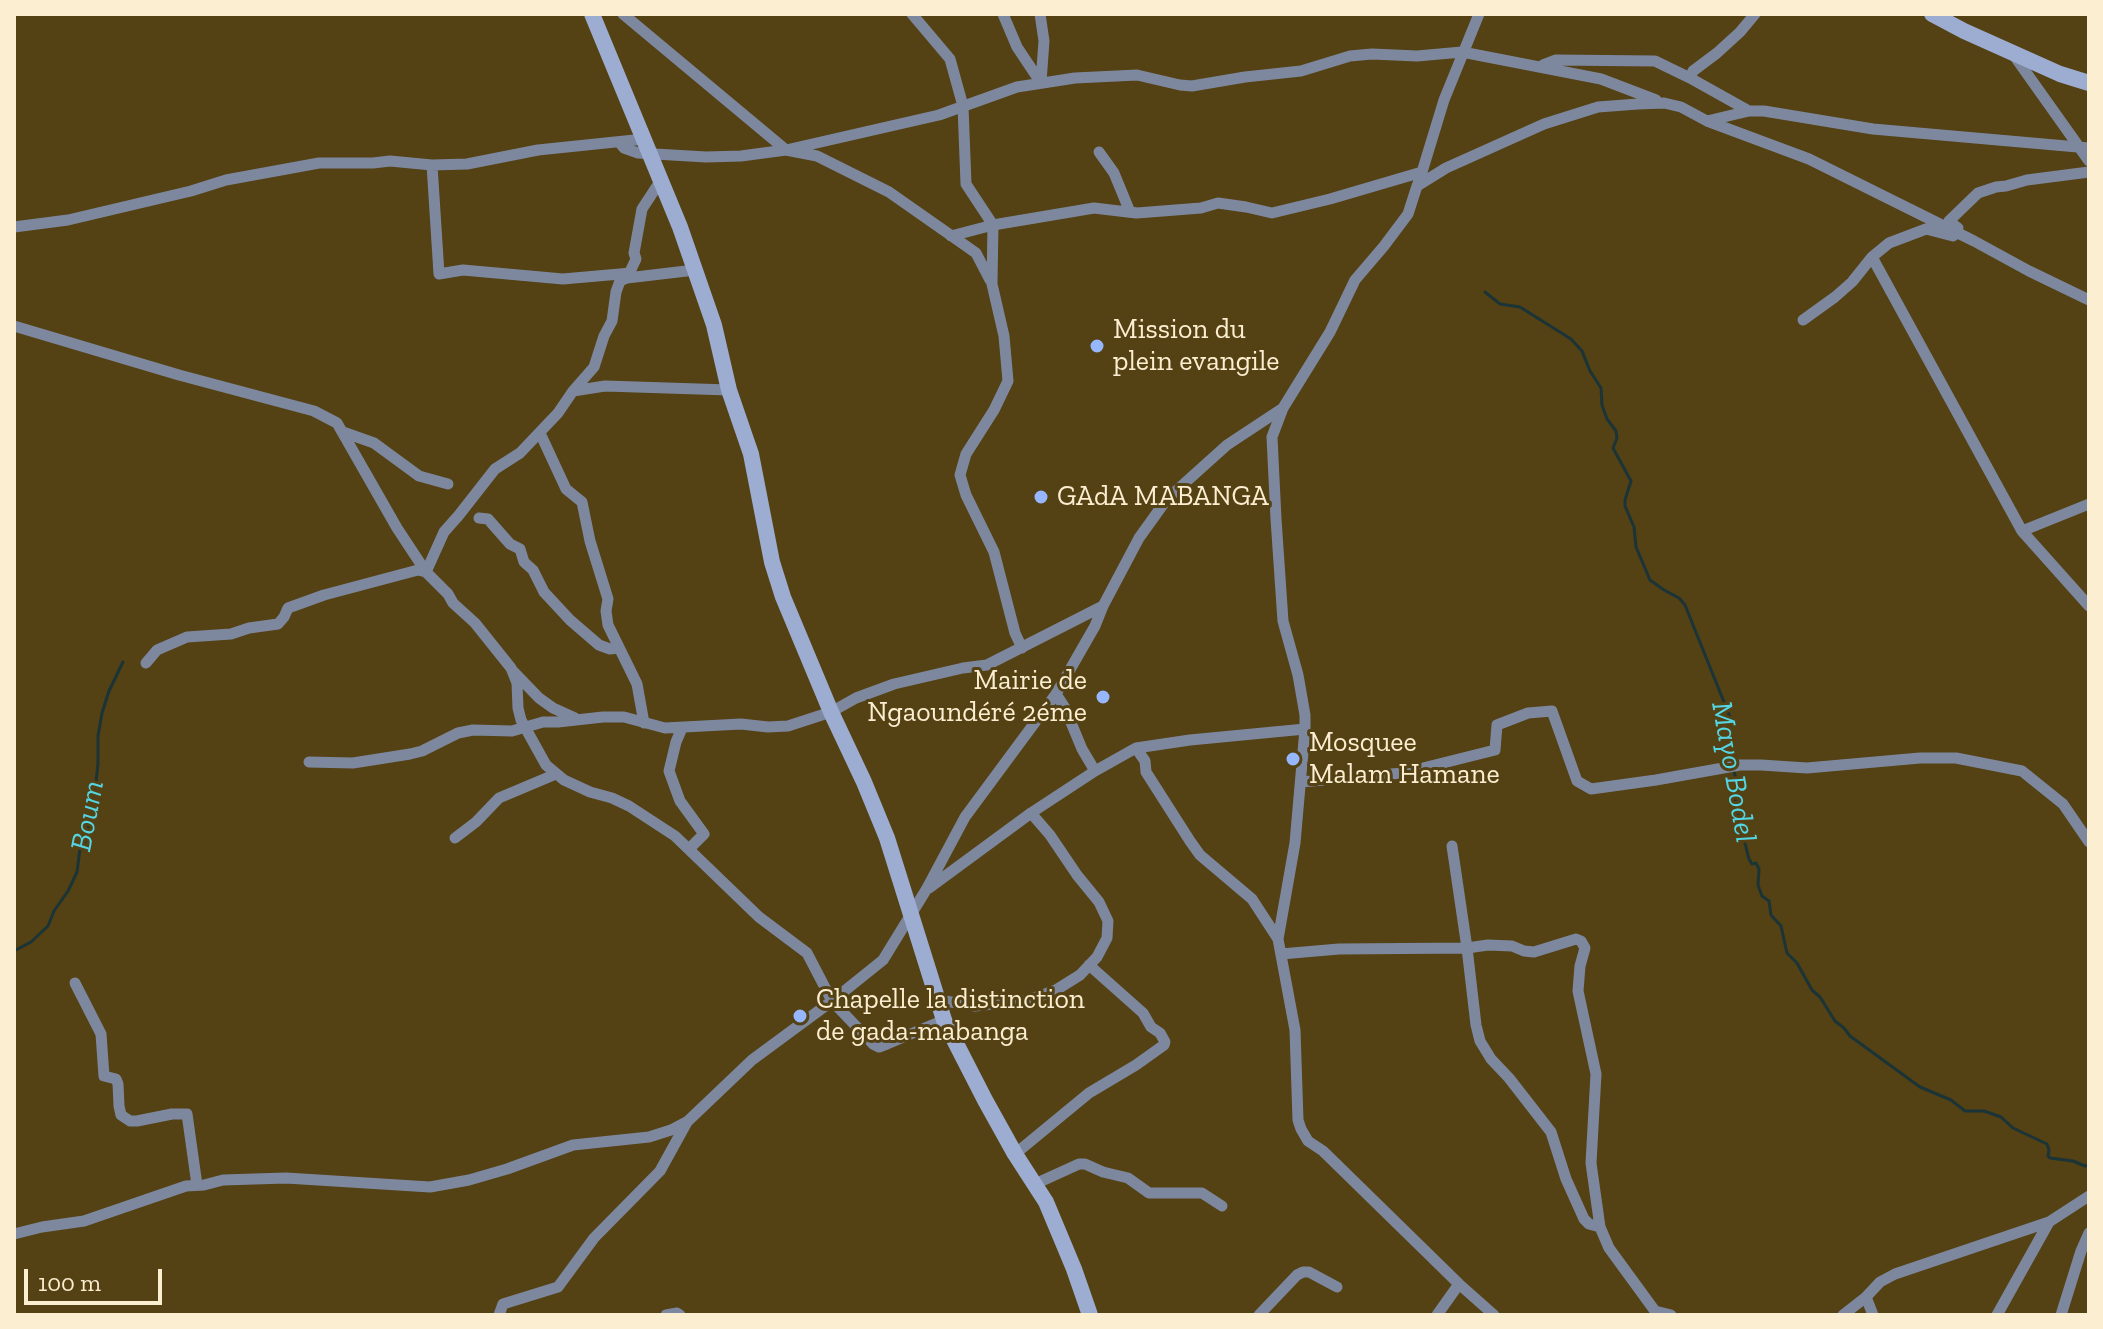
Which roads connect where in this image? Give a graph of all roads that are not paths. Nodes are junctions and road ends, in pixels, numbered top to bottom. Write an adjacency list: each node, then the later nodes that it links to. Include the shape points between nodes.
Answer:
1 (592, 14): 19 (street)
2 (623, 14): 21 (street)
3 (912, 14): 16 (street, via 950,59)
4 (1003, 14): 13 (street)
5 (1040, 14): 13 (street)
6 (1479, 14): 9 (street)
7 (1755, 14): 12 (street)
8 (1932, 14): 10 (street)
9 (1462, 52): 11 (street); 13 (street, via 1350,56 1301,71 1192,86 1137,75); 25 (street)
10 (2012, 52): 14 (street); 20 (street)
11 (1540, 66): 12 (street, via 1556,60 1655,61); 15 (street, via 1601,79)
12 (1690, 78): 17 (street)
13 (1041, 83): 16 (street)
14 (2089, 83)
15 (1664, 103): 18 (street); 28 (street, via 1598,107 1544,124)
16 (963, 106): 21 (street); 30 (street, via 966,184)
17 (1749, 111): 18 (street); 20 (street, via 1873,129)
18 (1707, 121): 33 (street, via 1809,159)
19 (647, 145): 21 (street, via 706,157); 24 (street, via 629,151 619,142); 27 (street)
20 (2084, 147): 23 (street)
21 (786, 150): 32 (street, via 817,156 889,192)
22 (1099, 152): 29 (street, via 1130,212)
23 (2089, 161)
24 (432, 165): 31 (street, via 319,163 226,180 68,220); 36 (street, via 439,274 463,270 563,279)
25 (1422, 172): 28 (street); 29 (street, via 1272,213 1218,203)
26 (2089, 172): 33 (street, via 1978,193 1949,221)
27 (661, 180): 35 (street); 36 (street, via 642,209)
28 (1417, 186): 43 (street, via 1408,214 1355,280)
29 (1137, 213): 30 (street, via 1094,208)
30 (993, 225): 32 (street); 37 (street)
31 (14, 227)
32 (951, 236): 37 (street, via 976,253)
33 (1974, 241): 34 (street, via 1926,229 1898,239); 38 (street)
34 (1872, 257): 39 (street, via 1852,282); 49 (street)
35 (695, 270): 36 (street); 41 (street)
36 (629, 276): 42 (street, via 620,281 594,367)
37 (992, 284): 54 (street, via 1008,381 966,454 960,475 994,552)
38 (2089, 300)
39 (1803, 320)
40 (14, 326): 44 (street, via 314,411)
41 (729, 390): 42 (street, via 605,386); 58 (street, via 751,454 783,597)
42 (573, 391): 45 (street)
43 (1283, 408): 51 (street, via 1227,445 1167,499 1139,538); 63 (street, via 1272,437 1276,519 1283,621)
44 (343, 432): 46 (street, via 374,443 419,476); 50 (street)
45 (540, 433): 50 (street, via 495,469 444,532); 53 (street, via 566,489 582,502 608,599 608,625)
46 (448, 484)
47 (2089, 504): 49 (street)
48 (479, 518): 53 (street, via 488,519 520,549 544,592 570,620 599,645)
49 (2022, 531): 52 (street)
50 (426, 572): 55 (street, via 378,579 316,598 288,608 278,624 187,637 157,650); 56 (street)
51 (1103, 606): 54 (street); 57 (street)
52 (2089, 606)
53 (619, 648): 60 (street, via 637,684)
54 (1022, 648): 58 (street, via 987,665 894,684)
55 (146, 663)
56 (511, 668): 59 (street, via 539,698); 61 (street)
57 (1056, 694): 66 (street); 74 (street, via 965,817)
58 (831, 712): 62 (street, via 788,726); 75 (street, via 887,838)
59 (580, 719): 60 (street, via 624,717); 61 (street)
60 (644, 723): 62 (street)
61 (525, 727): 65 (street, via 458,733 410,754 353,763); 67 (street)
62 (682, 728): 73 (street, via 669,771 680,801 704,834)
63 (1305, 729): 64 (street); 68 (street)
64 (1136, 748): 66 (street); 76 (street, via 1195,848 1252,899)
65 (309, 762)
66 (1095, 771): 69 (street)
67 (556, 774): 70 (street, via 499,798); 73 (street, via 629,806)
68 (1301, 782): 71 (street, via 1403,773 1495,750 1497,725 1552,711 1577,781 1591,789 1740,765 1807,768 1956,758 2022,771 2063,804); 76 (street)
69 (1031, 813): 74 (street); 79 (street, via 1108,921 1107,938)
70 (455, 838)
71 (2089, 842)
72 (1452, 846): 77 (street)
73 (689, 849): 82 (street, via 759,917 807,953)
74 (926, 890): 75 (street)
75 (911, 913): 81 (street); 82 (street, via 883,960)
76 (1278, 939): 78 (street)
77 (1467, 948): 78 (street); 91 (street, via 1480,1041 1551,1132 1584,1219); 91 (street, via 1512,946 1534,952 1576,939 1585,948 1578,991 1596,1074 1591,1163)
78 (1281, 954): 94 (street, via 1295,1030 1301,1129)
79 (1089, 965): 81 (street, via 1056,990 1029,1000 975,1006); 85 (street, via 1143,1013 1164,1045 1089,1093)
80 (75, 983): 87 (street, via 101,1034 104,1076 116,1079 121,1115 137,1121 187,1114)
81 (939, 1000): 83 (street)
82 (832, 1001): 83 (street, via 879,1047); 84 (street, via 752,1060)
83 (944, 1020): 85 (street)
84 (688, 1121): 87 (street, via 649,1137 573,1145 507,1169 430,1187 260,1178); 97 (street, via 660,1171 594,1238 558,1287 503,1304)
85 (1015, 1154): 86 (street)
86 (1035, 1184): 89 (street, via 1085,1164 1128,1178 1149,1193 1202,1193); 100 (street)
87 (197, 1185): 93 (street, via 84,1221)
88 (2089, 1196): 90 (street)
89 (1222, 1206)
90 (2049, 1222): 96 (street, via 1895,1274); 107 (street)
91 (1600, 1227): 104 (street, via 1655,1311)
92 (2089, 1233): 108 (street)
93 (14, 1234)
94 (1459, 1284): 102 (street); 103 (street)
95 (1337, 1287): 101 (street, via 1303,1272)
96 (1866, 1297): 105 (street); 106 (street)
97 (499, 1315)
98 (666, 1315): 99 (street)
99 (680, 1315)
100 (1090, 1315)
101 (1259, 1315)
102 (1437, 1315)
103 (1494, 1315)
104 (1671, 1315)
105 (1843, 1315)
106 (1873, 1315)
107 (1997, 1315)
108 (2061, 1315)

